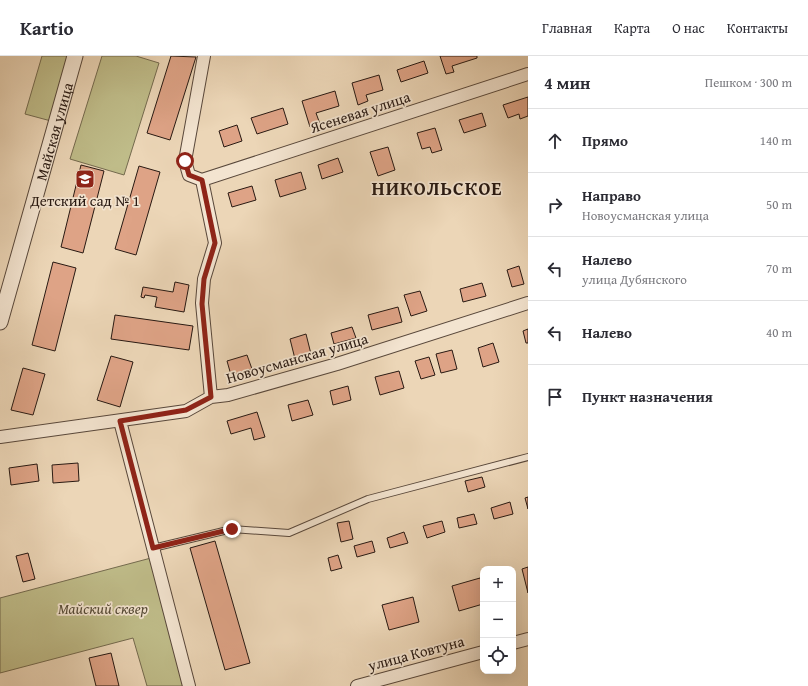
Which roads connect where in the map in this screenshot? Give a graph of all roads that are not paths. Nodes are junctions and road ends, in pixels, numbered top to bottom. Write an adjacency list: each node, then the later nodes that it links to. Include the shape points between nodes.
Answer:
1 (75, 56): 6 (street, Майская улица)
2 (204, 56): 4 (street, via 185,161 189,175)
3 (528, 74): 4 (street, Ясеневая улица)
4 (202, 180): 7 (street, via 215,243 204,279 202,304)
5 (528, 303): 7 (street, Новоусманская улица, via 337,364 228,396)
6 (0, 322)
7 (211, 397): 8 (street, Новоусманская улица, via 186,410)
8 (120, 421): 9 (street, Новоусманская улица); 11 (street)
9 (0, 437)
10 (528, 457): 11 (lane, via 368,499 289,533 232,529)
11 (153, 548): 15 (street)
12 (528, 639): 13 (street)
13 (516, 642)
14 (480, 653): 16 (street, улица Ковтуна)
15 (189, 686)
16 (357, 686)

